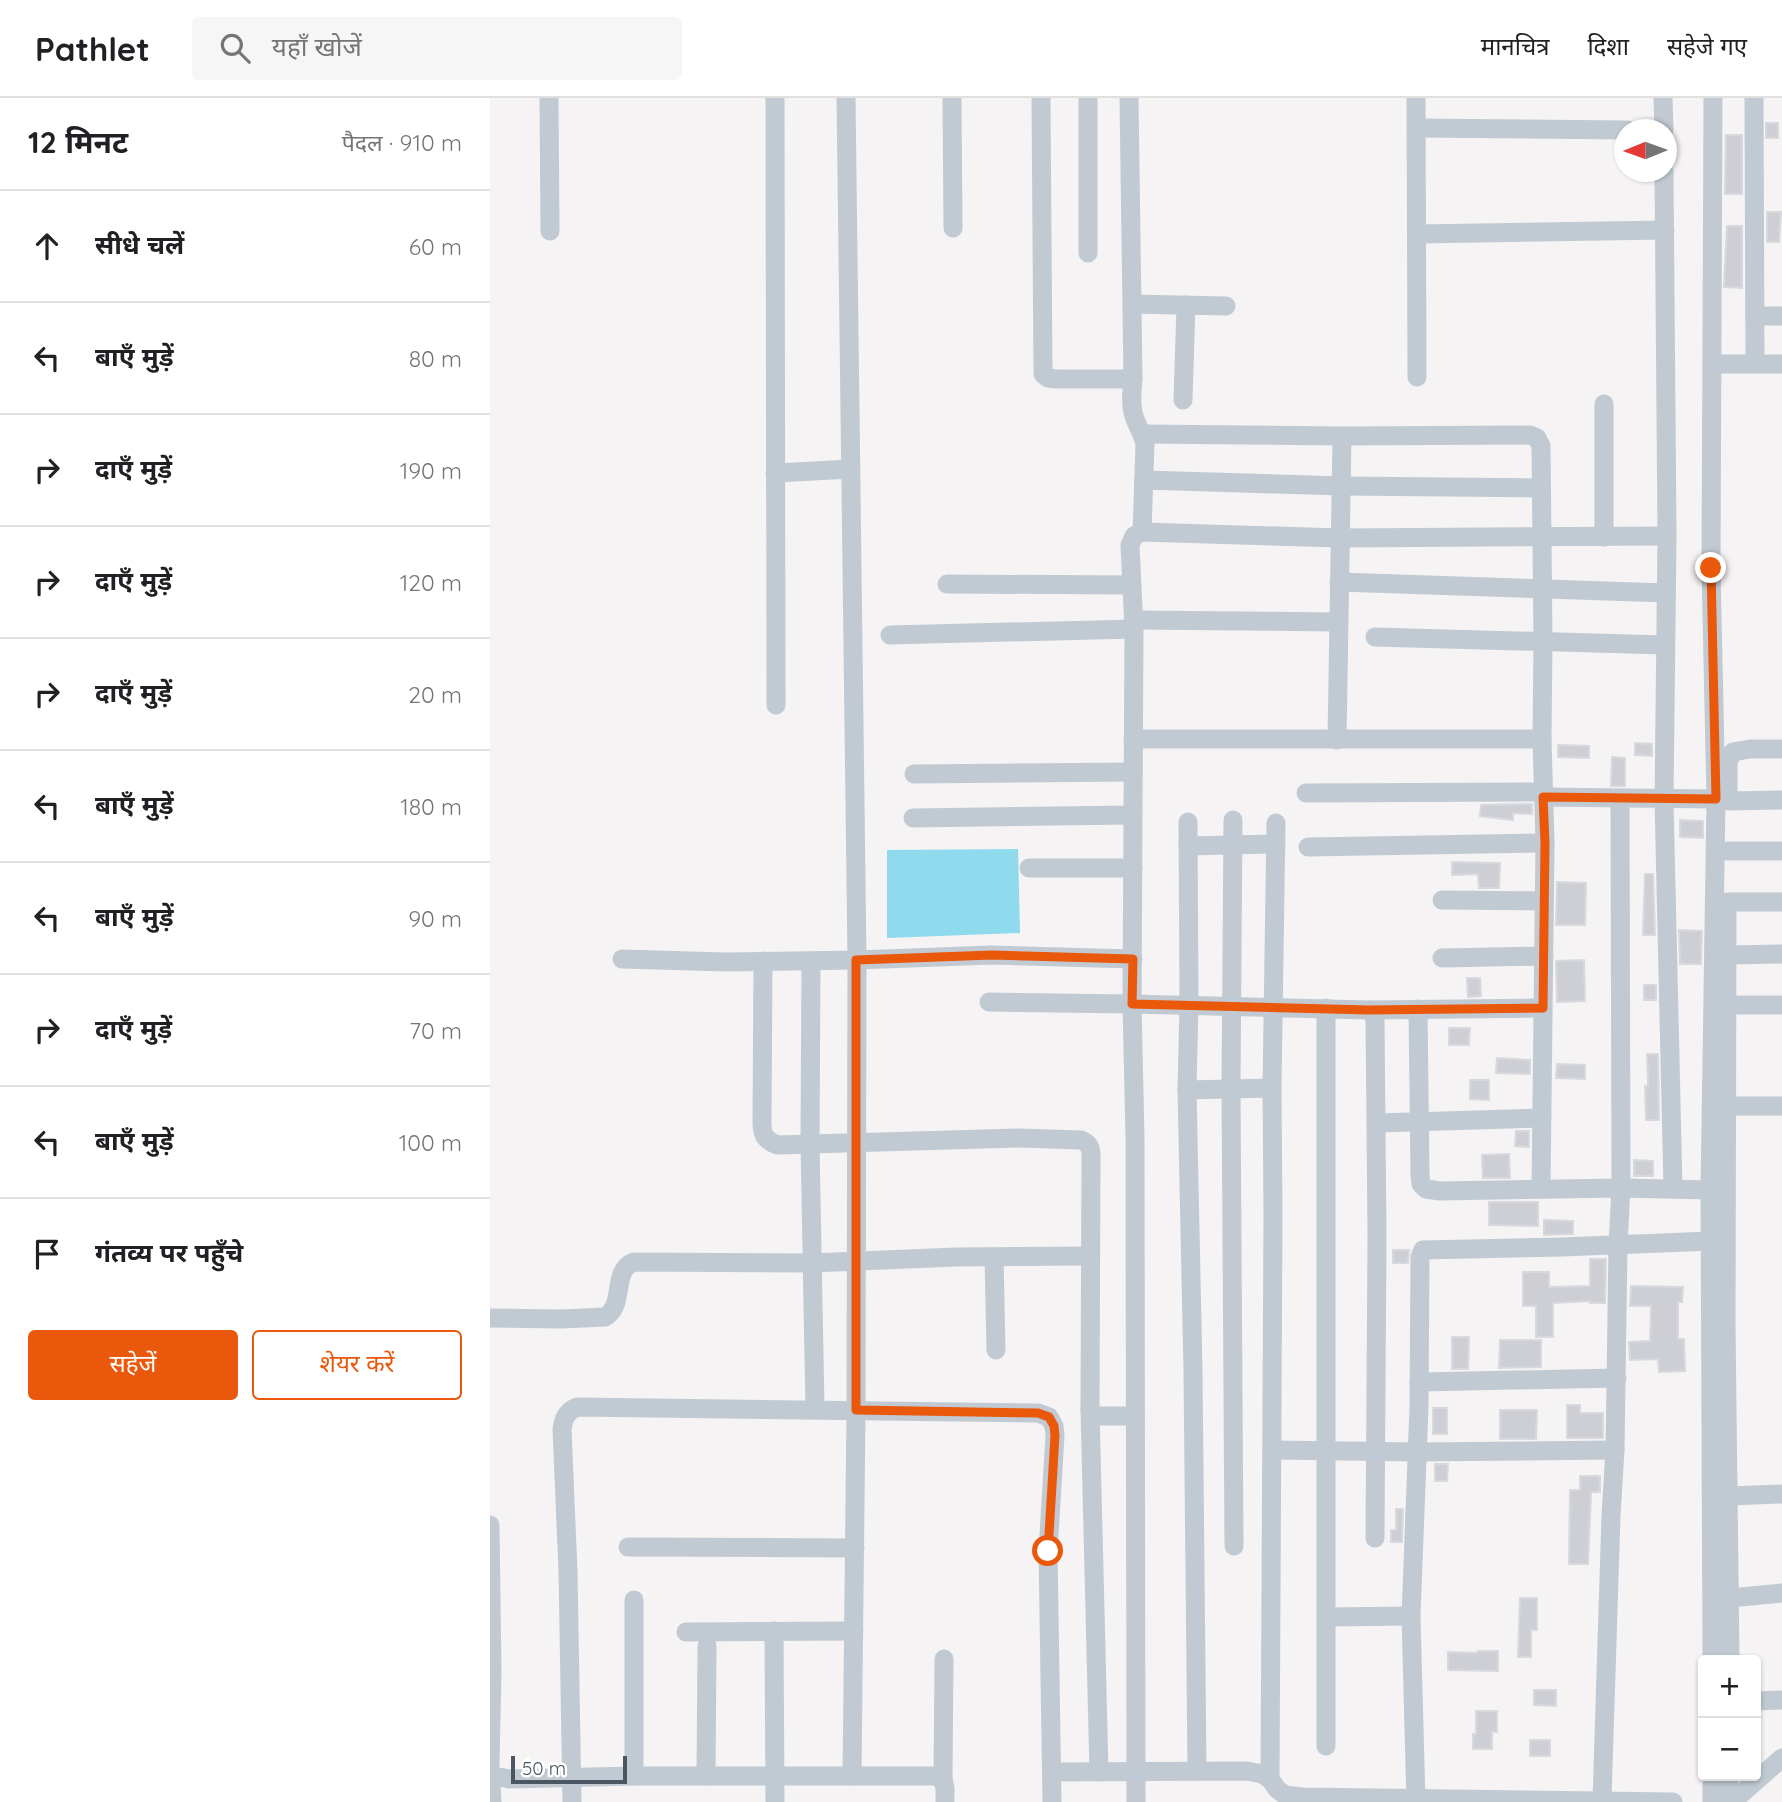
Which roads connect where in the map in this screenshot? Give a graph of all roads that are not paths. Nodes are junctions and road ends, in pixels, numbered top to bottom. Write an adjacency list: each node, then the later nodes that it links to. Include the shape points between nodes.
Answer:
1 (550, 98): 18 (street)
2 (775, 98): 36 (street)
3 (846, 98): 35 (street)
4 (952, 98): 16 (street)
5 (1041, 98): 30 (street, via 1043,374 1056,379)
6 (1088, 98): 20 (street)
7 (1129, 98): 21 (street)
8 (1416, 98): 13 (street)
9 (1663, 98): 12 (street)
10 (1713, 98): 26 (street)
11 (1754, 98): 24 (street)
12 (1664, 119)
13 (1416, 128): 14 (street); 19 (street)
14 (1614, 130)
15 (1664, 182): 17 (street)
16 (953, 228)
17 (1665, 230): 19 (street); 41 (street)
18 (550, 231)
19 (1417, 234): 29 (street)
20 (1088, 253)
21 (1132, 304): 22 (street); 30 (street)
22 (1186, 305): 23 (street); 31 (street)
23 (1226, 306)
24 (1755, 316): 25 (street); 27 (street)
25 (1782, 316)
26 (1712, 364): 27 (street); 67 (street, via 1711,581)
27 (1755, 364): 28 (street)
28 (1782, 364)
29 (1417, 377)
30 (1133, 379): 33 (street, via 1133,415)
31 (1183, 400)
32 (1604, 404): 43 (street)
33 (1143, 434): 34 (street); 37 (street)
34 (1342, 436): 38 (street); 39 (street, via 1530,435 1541,446)
35 (851, 469): 36 (street); 93 (street)
36 (775, 473): 56 (street)
37 (1144, 480): 38 (street); 40 (street)
38 (1342, 486): 39 (street); 44 (street)
39 (1541, 488): 42 (street)
40 (1142, 532): 44 (street); 47 (street, via 1130,545)
41 (1667, 536): 43 (street); 49 (street)
42 (1542, 537): 43 (street); 44 (street); 48 (street)
43 (1604, 537)
44 (1340, 538): 45 (street)
45 (1339, 582): 48 (street); 50 (street)
46 (947, 584): 47 (street)
47 (1132, 585): 51 (street)
48 (1542, 588): 49 (street); 54 (street)
49 (1666, 593): 55 (street)
50 (1338, 622): 51 (street); 59 (street)
51 (1134, 624): 52 (street); 57 (street)
52 (890, 635)
53 (1375, 637): 54 (street)
54 (1543, 641): 55 (street); 58 (street)
55 (1665, 645): 66 (street)
56 (776, 705)
57 (1133, 738): 59 (street); 61 (street)
58 (1542, 739): 59 (street); 64 (street)
59 (1337, 740)
60 (1782, 749): 67 (street, via 1733,752)
61 (1133, 772): 62 (street); 69 (street)
62 (914, 774)
63 (1306, 793): 64 (street)
64 (1543, 794): 65 (street); 74 (street)
65 (1620, 799): 66 (street); 117 (street)
66 (1664, 800): 67 (street); 119 (street)
67 (1722, 800): 68 (street); 79 (street); 120 (street)
68 (1782, 800)
69 (1133, 815): 70 (street); 81 (street)
70 (913, 818)
71 (1233, 820): 76 (street)
72 (1188, 822): 77 (street)
73 (1276, 823): 75 (street)
74 (1545, 843): 78 (street); 84 (street)
75 (1276, 844): 76 (street); 102 (street)
76 (1233, 845): 77 (street); 101 (street)
77 (1188, 846): 98 (street)
78 (1308, 847)
79 (1727, 851): 80 (street); 85 (street)
80 (1782, 851)
81 (1133, 868): 82 (street); 92 (street)
82 (1029, 869)
83 (1442, 900): 84 (street)
84 (1544, 901): 89 (street)
85 (1727, 902): 86 (street); 88 (street)
86 (1782, 902)
87 (1782, 954): 88 (street)
88 (1727, 955): 99 (street)
89 (1544, 956): 90 (street); 103 (street)
90 (1442, 958)
91 (622, 959): 94 (street)
92 (1133, 959): 93 (street, via 992,955); 97 (street)
93 (856, 960): 95 (street); 115 (street)
94 (762, 961): 95 (street); 116 (street, via 762,1133 777,1145)
95 (811, 961): 116 (street)
96 (989, 1002): 97 (street)
97 (1132, 1004): 98 (street); 134 (street)
98 (1189, 1005): 101 (street); 109 (street)
99 (1727, 1005): 100 (street); 110 (street)
100 (1782, 1005)
101 (1232, 1006): 102 (street); 107 (street)
102 (1274, 1007): 104 (street); 108 (street)
103 (1543, 1008): 105 (street); 112 (street)
104 (1326, 1009): 106 (street); 137 (street)
105 (1419, 1009): 106 (street); 113 (street)
106 (1369, 1010): 114 (street, via 1376,1028)
107 (1231, 1088): 108 (street); 109 (street); 144 (street)
108 (1272, 1088): 135 (street)
109 (1187, 1090): 164 (street)
110 (1728, 1106): 111 (street); 141 (street)
111 (1782, 1106)
112 (1542, 1118): 113 (street); 118 (street)
113 (1420, 1122): 114 (street); 118 (street, via 1420,1175 1426,1189)
114 (1377, 1123): 138 (street)
115 (856, 1142): 116 (street); 124 (street, via 1081,1140 1091,1153); 125 (street)
116 (810, 1143): 126 (street)
117 (1621, 1188): 118 (street); 119 (street); 122 (street)
118 (1541, 1189)
119 (1673, 1189): 120 (street)
120 (1710, 1190): 121 (street)
121 (1712, 1241): 122 (street); 157 (street)
122 (1618, 1245): 129 (street); 130 (street, via 1423,1250)
123 (994, 1256): 124 (street); 125 (street); 128 (street)
124 (1089, 1256): 133 (street)
125 (856, 1261): 126 (street); 132 (street)
126 (811, 1263): 127 (street, via 634,1262 622,1273 617,1304 606,1317); 131 (street)
127 (490, 1318)
128 (996, 1350)
129 (1617, 1378): 130 (street); 136 (street)
130 (1419, 1382): 139 (street)
131 (815, 1410): 132 (street); 173 (street, via 577,1407 569,1411 562,1429)
132 (856, 1410): 146 (street); 166 (street, via 1038,1413 1049,1417 1054,1426 1048,1551)
133 (1090, 1410): 134 (street, via 1100,1416); 167 (street)
134 (1135, 1416): 165 (street)
135 (1272, 1450): 137 (street); 174 (street)
136 (1615, 1450): 139 (street); 180 (street)
137 (1325, 1451): 138 (street); 151 (street)
138 (1376, 1452): 139 (street); 143 (street)
139 (1417, 1452): 150 (street)
140 (1782, 1494): 141 (street)
141 (1729, 1496): 148 (street)
142 (490, 1525): 152 (street)
143 (1375, 1538)
144 (1234, 1546)
145 (628, 1547): 146 (street)
146 (855, 1548): 154 (street)
147 (1782, 1593): 148 (street)
148 (1730, 1598): 158 (street)
149 (634, 1600): 169 (street)
150 (1411, 1616): 151 (street); 179 (street)
151 (1327, 1617): 162 (street)
152 (491, 1626): 168 (street)
153 (774, 1631): 154 (street); 155 (street); 171 (street)
154 (854, 1631): 172 (street)
155 (686, 1632)
156 (707, 1646): 170 (street)
157 (1712, 1655)
158 (1730, 1655)
159 (944, 1659): 175 (street)
160 (1782, 1700): 161 (street)
161 (1761, 1701)
162 (1326, 1746)
163 (1782, 1758): 188 (street, via 1741,1794)
164 (1197, 1770): 165 (street); 174 (street, via 1247,1771)
165 (1137, 1771): 167 (street); 186 (street)
166 (1052, 1772): 167 (street); 185 (street)
167 (1099, 1772)
168 (491, 1773): 173 (street, via 501,1779); 181 (street)
169 (634, 1776): 170 (street); 173 (street)
170 (706, 1776): 171 (street)
171 (776, 1776): 172 (street); 183 (street)
172 (852, 1776): 175 (street, via 933,1776)
173 (572, 1778): 182 (street)
174 (1270, 1779): 178 (street, via 1285,1795)
175 (943, 1780): 184 (street)
176 (1714, 1781): 188 (street)
177 (1727, 1781): 188 (street)
178 (1302, 1799): 179 (street)
179 (1416, 1800): 180 (street)
180 (1602, 1800): 187 (street)
181 (492, 1802)
182 (572, 1802)
183 (775, 1802)
184 (945, 1802)
185 (1052, 1802)
186 (1136, 1802)
187 (1673, 1802)
188 (1721, 1802)

